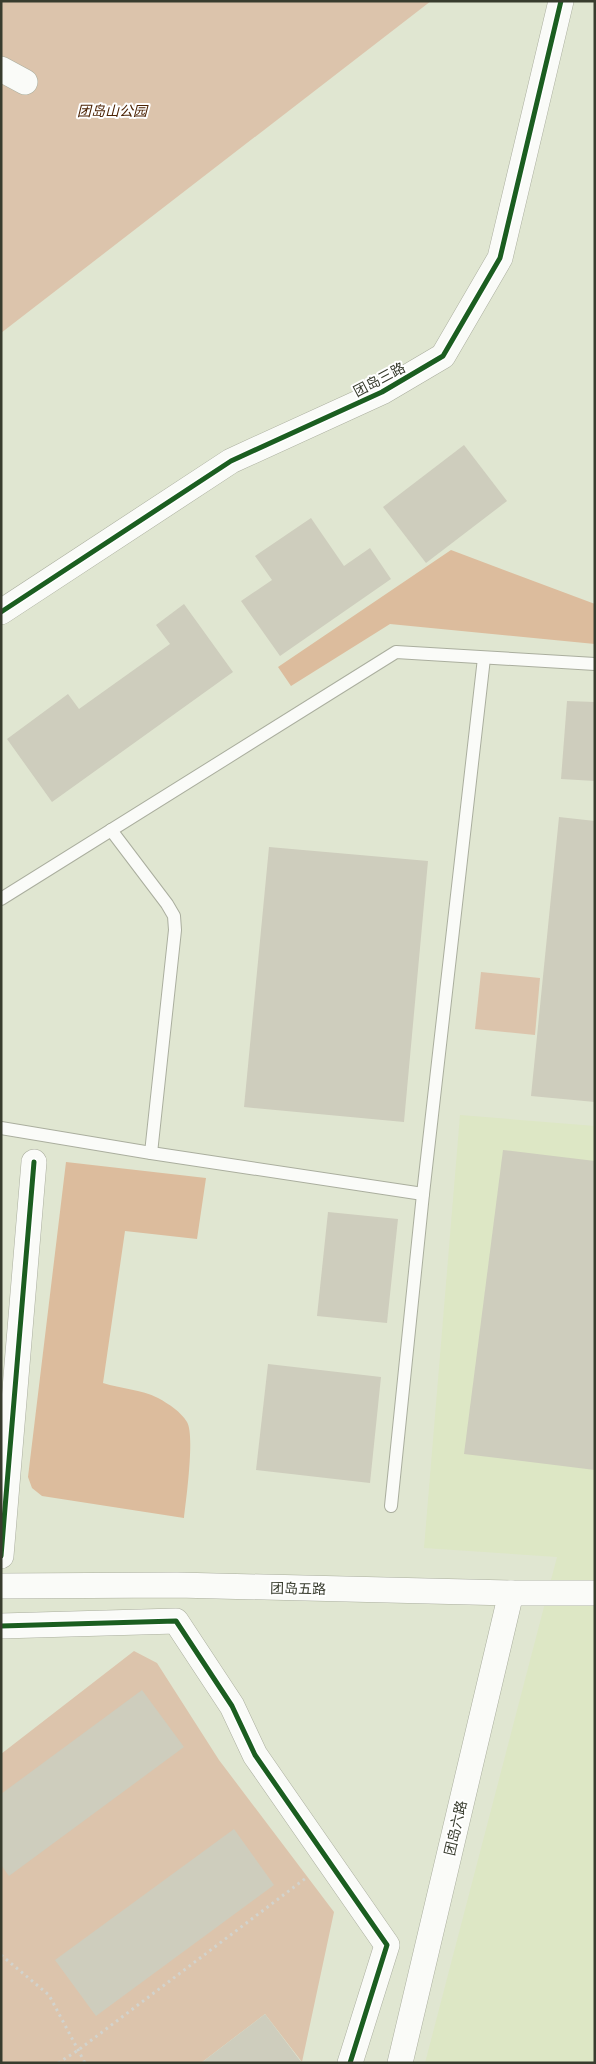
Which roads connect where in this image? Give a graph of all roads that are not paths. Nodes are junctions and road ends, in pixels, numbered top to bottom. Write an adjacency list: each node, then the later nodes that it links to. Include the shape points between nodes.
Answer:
1 (561, 1): 4 (street, 团岛三路, via 500,258 443,356 382,392 231,461)
2 (1, 68): 3 (street)
3 (25, 82)
4 (1, 612)
5 (484, 658): 6 (lane); 7 (lane, via 396,652); 12 (lane)
6 (595, 664)
7 (111, 830): 8 (lane); 10 (lane, via 174,916)
8 (1, 898)
9 (1, 1128): 10 (lane)
10 (151, 1153): 12 (lane)
11 (34, 1162): 14 (street)
12 (423, 1194): 13 (lane)
13 (391, 1506)
14 (1, 1556)
15 (177, 1585): 16 (street, 团岛五路); 17 (street, 团岛五路); 19 (street)
16 (1, 1586)
17 (511, 1593): 18 (street, 团岛五路); 22 (street, 团岛六路)
18 (595, 1593)
19 (176, 1621): 20 (street); 21 (street, via 232,1706 255,1755 387,1945)
20 (1, 1626)
21 (350, 2063)
22 (400, 2063)

